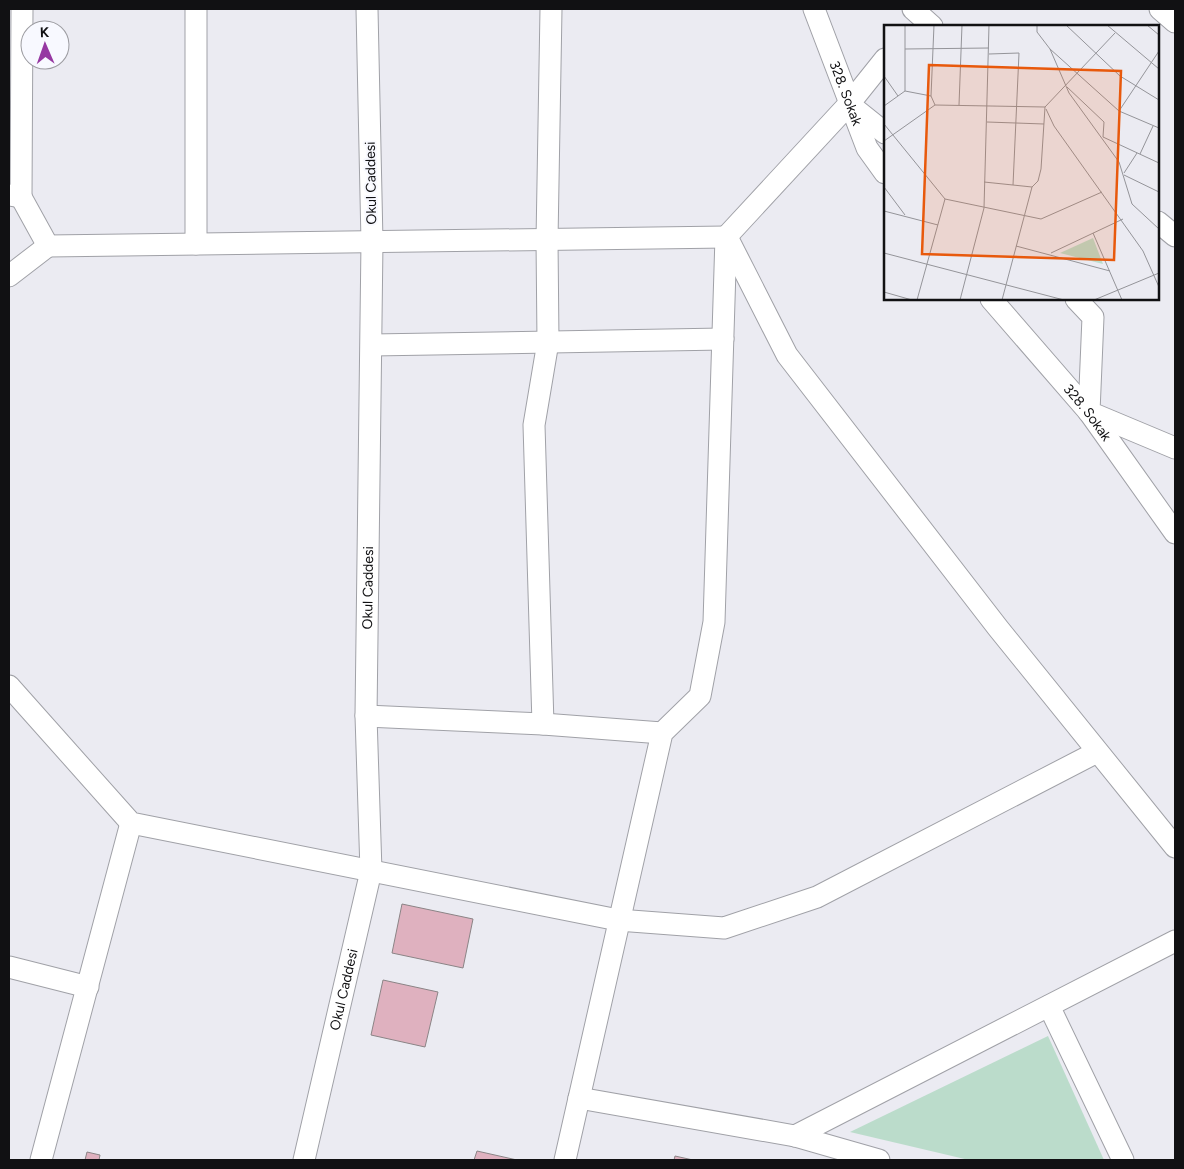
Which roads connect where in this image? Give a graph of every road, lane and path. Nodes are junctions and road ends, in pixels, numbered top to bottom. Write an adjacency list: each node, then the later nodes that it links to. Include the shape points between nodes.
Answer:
1 (22, 9): 12 (street)
2 (196, 9): 18 (street)
3 (367, 9): 17 (street, Okul Caddesi)
4 (551, 9): 16 (street)
5 (814, 9): 9 (street, 328. Sokak)
6 (1160, 9): 7 (street)
7 (1175, 22)
8 (884, 60): 9 (street)
9 (849, 104): 10 (street); 11 (street, 328. Sokak, via 867,148); 15 (street)
10 (884, 132)
11 (884, 172)
12 (15, 196): 19 (street)
13 (1159, 223): 14 (street)
14 (1175, 236)
15 (726, 237): 16 (street); 23 (street); 33 (street, via 787,355)
16 (547, 240): 17 (street); 24 (street)
17 (372, 242): 18 (street); 25 (street, Okul Caddesi)
18 (196, 244): 19 (street)
19 (48, 246): 20 (street)
20 (9, 276)
21 (992, 300): 26 (street, 328. Sokak)
22 (1077, 300): 26 (street, via 1093,317)
23 (723, 339): 24 (street); 32 (street, via 714,622 700,696)
24 (548, 342): 25 (street); 31 (street, via 534,425)
25 (372, 345): 30 (street, Okul Caddesi)
26 (1088, 412): 27 (street); 28 (street, 328. Sokak)
27 (1175, 448)
28 (1175, 532)
29 (9, 686): 34 (street)
30 (366, 716): 31 (street); 36 (street, Okul Caddesi)
31 (543, 724): 32 (street)
32 (662, 733): 37 (street)
33 (1097, 752): 35 (street); 37 (street, via 817,897 724,928)
34 (131, 824): 36 (street); 40 (street)
35 (1175, 847)
36 (371, 871): 37 (street); 45 (street, Okul Caddesi)
37 (618, 920): 42 (street)
38 (1175, 941): 41 (street)
39 (9, 967): 40 (street)
40 (88, 987): 44 (street)
41 (1049, 1006): 43 (street); 48 (street)
42 (579, 1098): 43 (street); 46 (street)
43 (795, 1136): 47 (street)
44 (41, 1160)
45 (304, 1160)
46 (565, 1160)
47 (879, 1160)
48 (1123, 1160)

